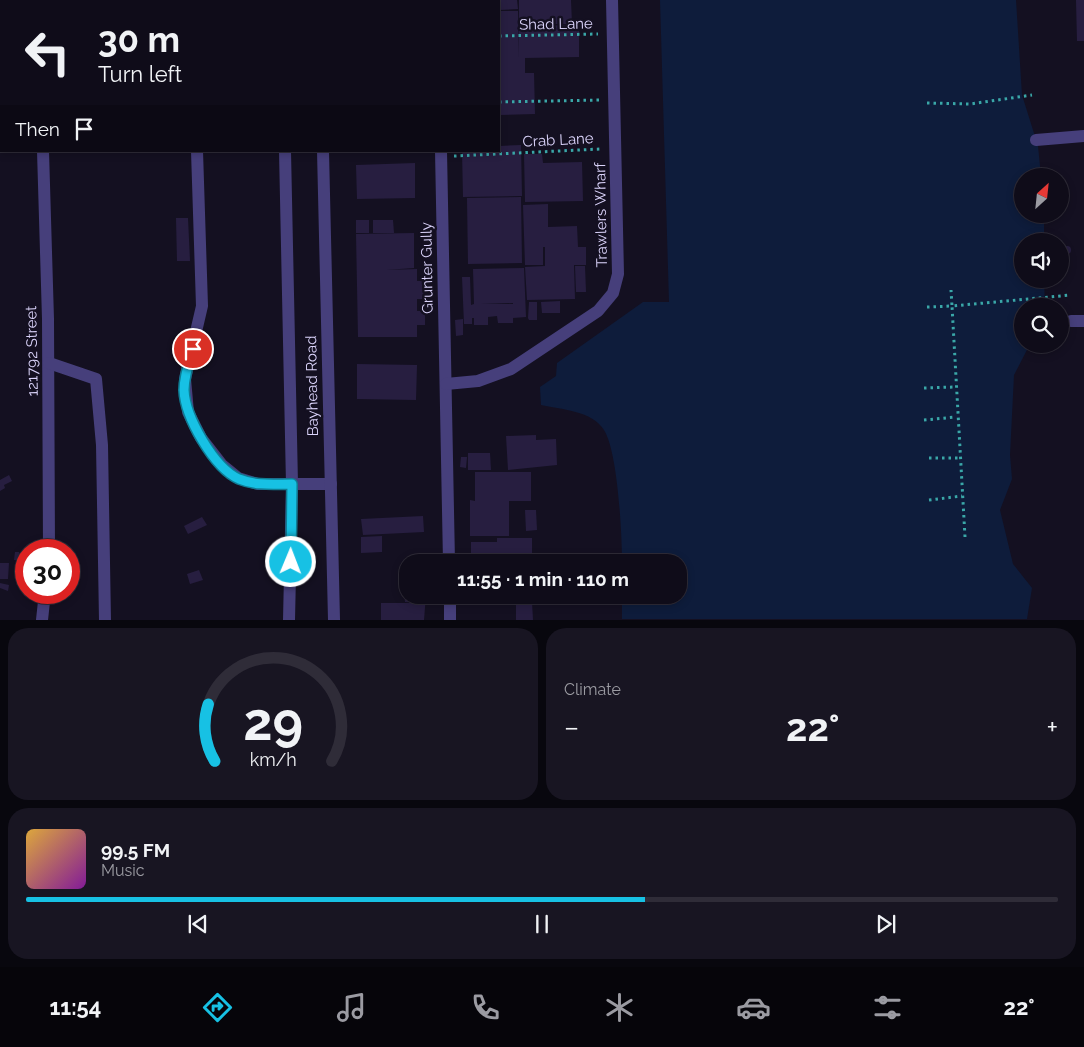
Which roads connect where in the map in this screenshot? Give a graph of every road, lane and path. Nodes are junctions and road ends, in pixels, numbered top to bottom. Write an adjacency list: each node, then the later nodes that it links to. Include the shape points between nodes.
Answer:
1 (612, 0): 2 (street, Trawlers Wharf)
2 (614, 34): 3 (path, Shad Lane); 5 (street, Trawlers Wharf)
3 (500, 36)
4 (1032, 95): 7 (path, via 970,104)
5 (615, 99): 6 (path); 10 (street, Trawlers Wharf)
6 (500, 102)
7 (927, 103)
8 (1084, 136): 9 (street)
9 (1036, 140)
10 (616, 148): 16 (path, Crab Lane); 25 (street, Trawlers Wharf, via 618,274 613,293 598,311 511,369 478,381)
11 (43, 152): 24 (street, 121792 Street)
12 (197, 152): 32 (street, via 202,306 185,380 188,412 201,438 222,465 238,478 258,484)
13 (285, 152): 32 (street, Bayhead Road)
14 (323, 152): 33 (street, Bayhead Road)
15 (499, 152): 17 (path, Crab Lane)
16 (500, 152)
17 (441, 154): 25 (street, Grunter Gully)
18 (951, 290): 20 (path)
19 (1071, 295): 20 (path)
20 (952, 306): 21 (path); 26 (path)
21 (927, 308)
22 (1070, 321): 23 (street)
23 (1084, 321)
24 (49, 363): 37 (street, 121792 Street); 42 (street, via 96,379 102,445)
25 (446, 384): 38 (street, Grunter Gully)
26 (955, 387): 27 (path); 28 (path)
27 (924, 388)
28 (956, 417): 29 (path); 31 (path)
29 (924, 420)
30 (929, 458): 31 (path)
31 (959, 458): 34 (path)
32 (292, 484): 33 (street); 43 (street, Bayhead Road)
33 (331, 484): 44 (street, Bayhead Road)
34 (962, 496): 35 (path); 36 (path)
35 (930, 500)
36 (965, 537)
37 (49, 539)
38 (449, 554)
39 (44, 604): 41 (street)
40 (450, 604): 45 (street)
41 (42, 620)
42 (105, 620)
43 (290, 620)
44 (334, 620)
45 (450, 620)

